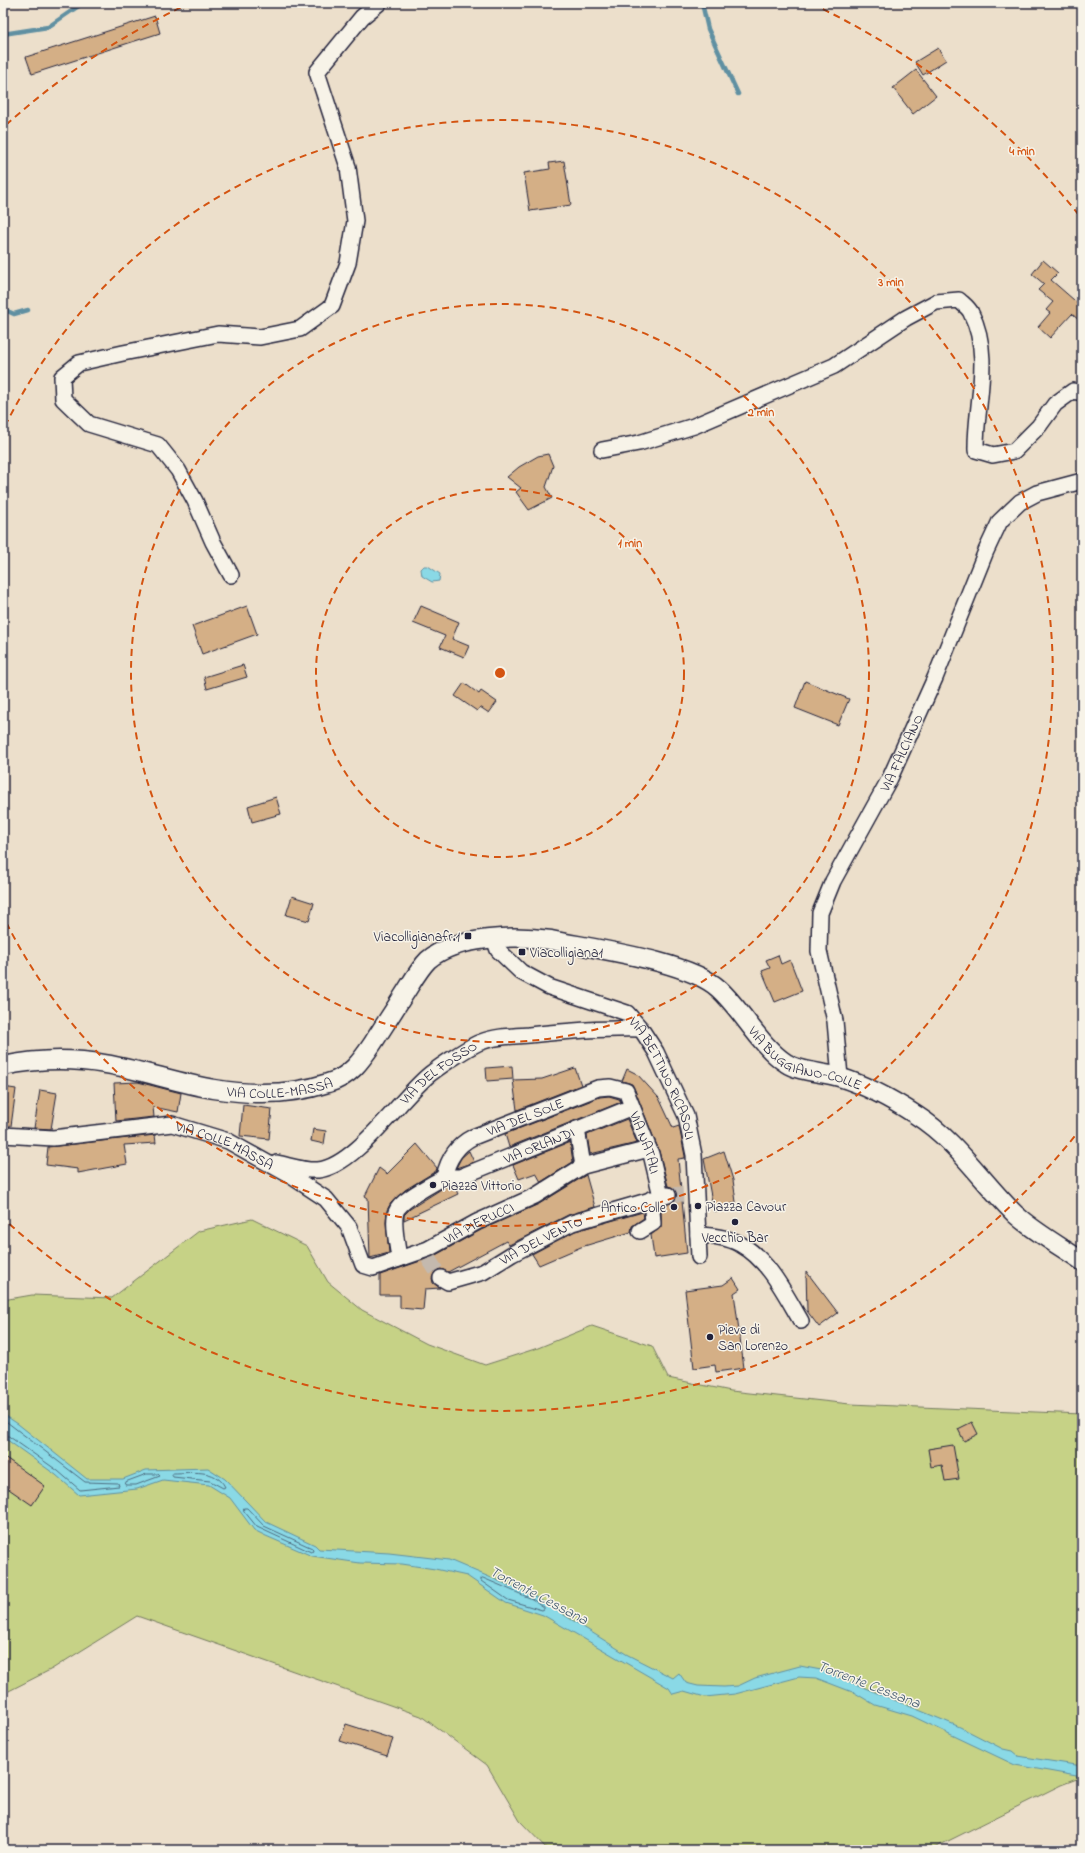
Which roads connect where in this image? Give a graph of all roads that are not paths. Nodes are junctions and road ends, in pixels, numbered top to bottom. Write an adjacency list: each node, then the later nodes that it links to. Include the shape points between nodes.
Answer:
1 (379, 3): 5 (street, via 362,17 316,72 348,167 355,220 348,262 332,306 300,328 260,336 218,334 123,353 79,364 62,377 63,399 89,424 158,445 178,470)
2 (1082, 393): 3 (street, via 1073,391 1055,404 1039,426 1014,451 993,455 976,450 982,380 980,334 971,312 959,300 936,302 906,318 834,366 694,426 639,443)
3 (602, 450)
4 (1082, 481): 9 (street, VIA FALCIANO, via 1037,493 1020,502 1000,521 935,678 890,778 833,881 820,913 819,951 835,1021)
5 (231, 575)
6 (494, 939): 7 (street, VIA BETTINO RICASOLI, via 498,950 521,972 549,987 627,1013); 8 (street, VIA COLLE-MASSA, via 440,951 427,961 361,1062 328,1083 293,1090 247,1093 214,1089 104,1063 51,1059); 9 (street, VIA BUGGIANO-COLLE, via 551,940 688,970 707,979 719,989 786,1063 796,1068)
7 (641, 1029): 15 (street, VIA DEL FOSSO, via 579,1030 480,1042 429,1075 365,1141 338,1163 320,1170 304,1170); 20 (street, VIA BETTINO RICASOLI, via 656,1052 686,1116 694,1155)
8 (3, 1066)
9 (840, 1077): 23 (street, VIA BUGGIANO-COLLE, via 898,1103 918,1116 966,1158 1017,1216)
10 (626, 1091): 11 (street, VIA NATALI); 17 (street, VIA DEL SOLE, via 610,1087 598,1088 485,1130 454,1151)
11 (632, 1107): 12 (street, VIA ORLANDI); 14 (street, VIA NATALI)
12 (576, 1129): 16 (street); 17 (street, VIA ORLANDI, via 460,1177)
13 (3, 1135): 15 (street, VIA COLLE MASSA, via 52,1138 172,1124 228,1141)
14 (649, 1150): 16 (street, VIA PIERUCCI); 18 (street, VIA NATALI)
15 (262, 1160): 24 (street, VIA COLLE MASSA, via 326,1199 349,1227 363,1265)
16 (583, 1166): 22 (street, VIA PIERUCCI, via 535,1196 476,1222 426,1254)
17 (444, 1177): 22 (street, via 407,1200 396,1212)
18 (660, 1196): 19 (street, VIA NATALI, via 653,1223); 25 (street, VIA DEL VENTO, via 572,1223 483,1272 448,1282)
19 (640, 1231)
20 (698, 1235): 21 (street, VIA BETTINO RICASOLI); 26 (street, via 716,1236 740,1243 768,1267)
21 (699, 1257)
22 (399, 1259): 24 (street, VIA PIERUCCI)
23 (1082, 1261)
24 (373, 1268)
25 (442, 1278)
26 (801, 1321)

